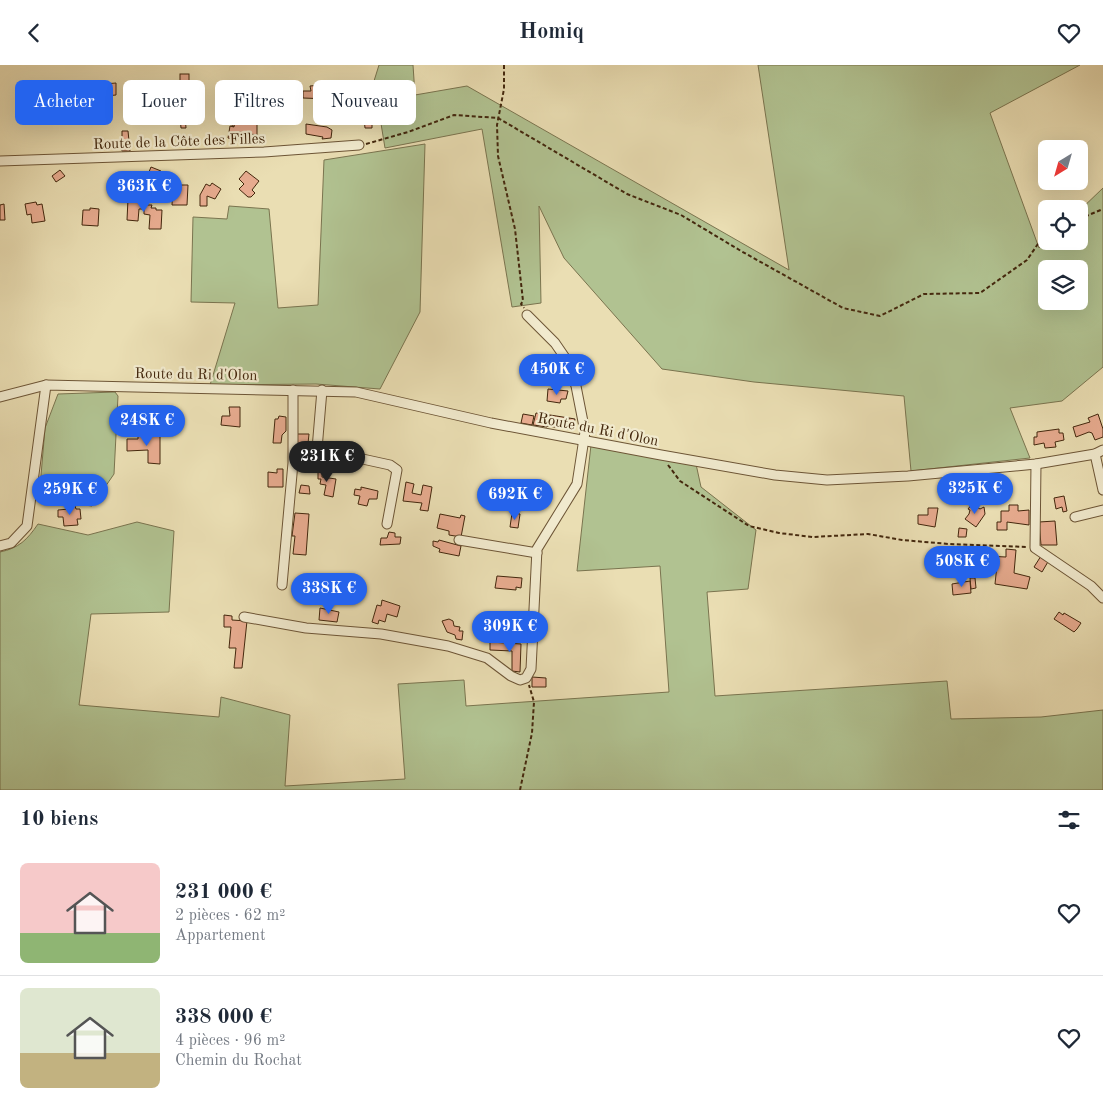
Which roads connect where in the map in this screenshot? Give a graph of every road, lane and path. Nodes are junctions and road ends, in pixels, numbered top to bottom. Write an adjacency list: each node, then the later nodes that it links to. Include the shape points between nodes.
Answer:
1 (504, 65): 2 (path, via 504,89)
2 (498, 118): 3 (path, via 454,115); 7 (path, via 627,194 681,215 843,308 880,316 924,294 980,293 1027,260); 8 (path, via 498,156 518,250 521,304)
3 (359, 145): 4 (street, Route de la Côte des Filles, via 264,152)
4 (0, 161)
5 (1103, 209): 6 (path)
6 (1088, 215)
7 (1038, 244)
8 (527, 315): 13 (street, via 555,343 568,362 585,432)
9 (46, 385): 10 (street, Route du Ri d'Olon); 12 (street, Route du Ri d'Olon); 22 (street, via 27,526 11,543)
10 (293, 390): 11 (street, Route du Ri d'Olon); 25 (street, via 293,463)
11 (322, 390): 13 (street, Route du Ri d'Olon, via 356,392); 20 (street, via 316,449 390,465 397,470)
12 (0, 397)
13 (583, 440): 15 (street, Route du Ri d'Olon); 24 (street, via 577,484)
14 (1099, 452): 16 (street, Route du Ri d'Olon); 17 (street)
15 (661, 455): 16 (street, Route du Ri d'Olon, via 775,475 827,480); 23 (path, via 680,481 749,526 813,537 868,534 902,540)
16 (1036, 464): 23 (street)
17 (1103, 490)
18 (1103, 510): 19 (street)
19 (1075, 517)
20 (387, 524)
21 (459, 540): 24 (street)
22 (0, 546)
23 (1035, 548): 26 (street, via 1091,586)
24 (537, 553): 28 (street, via 531,669)
25 (282, 585)
26 (1103, 598)
27 (244, 617): 28 (street, via 448,646 487,658 520,680)
28 (526, 678): 29 (path, via 534,702 532,733)
29 (520, 790)

